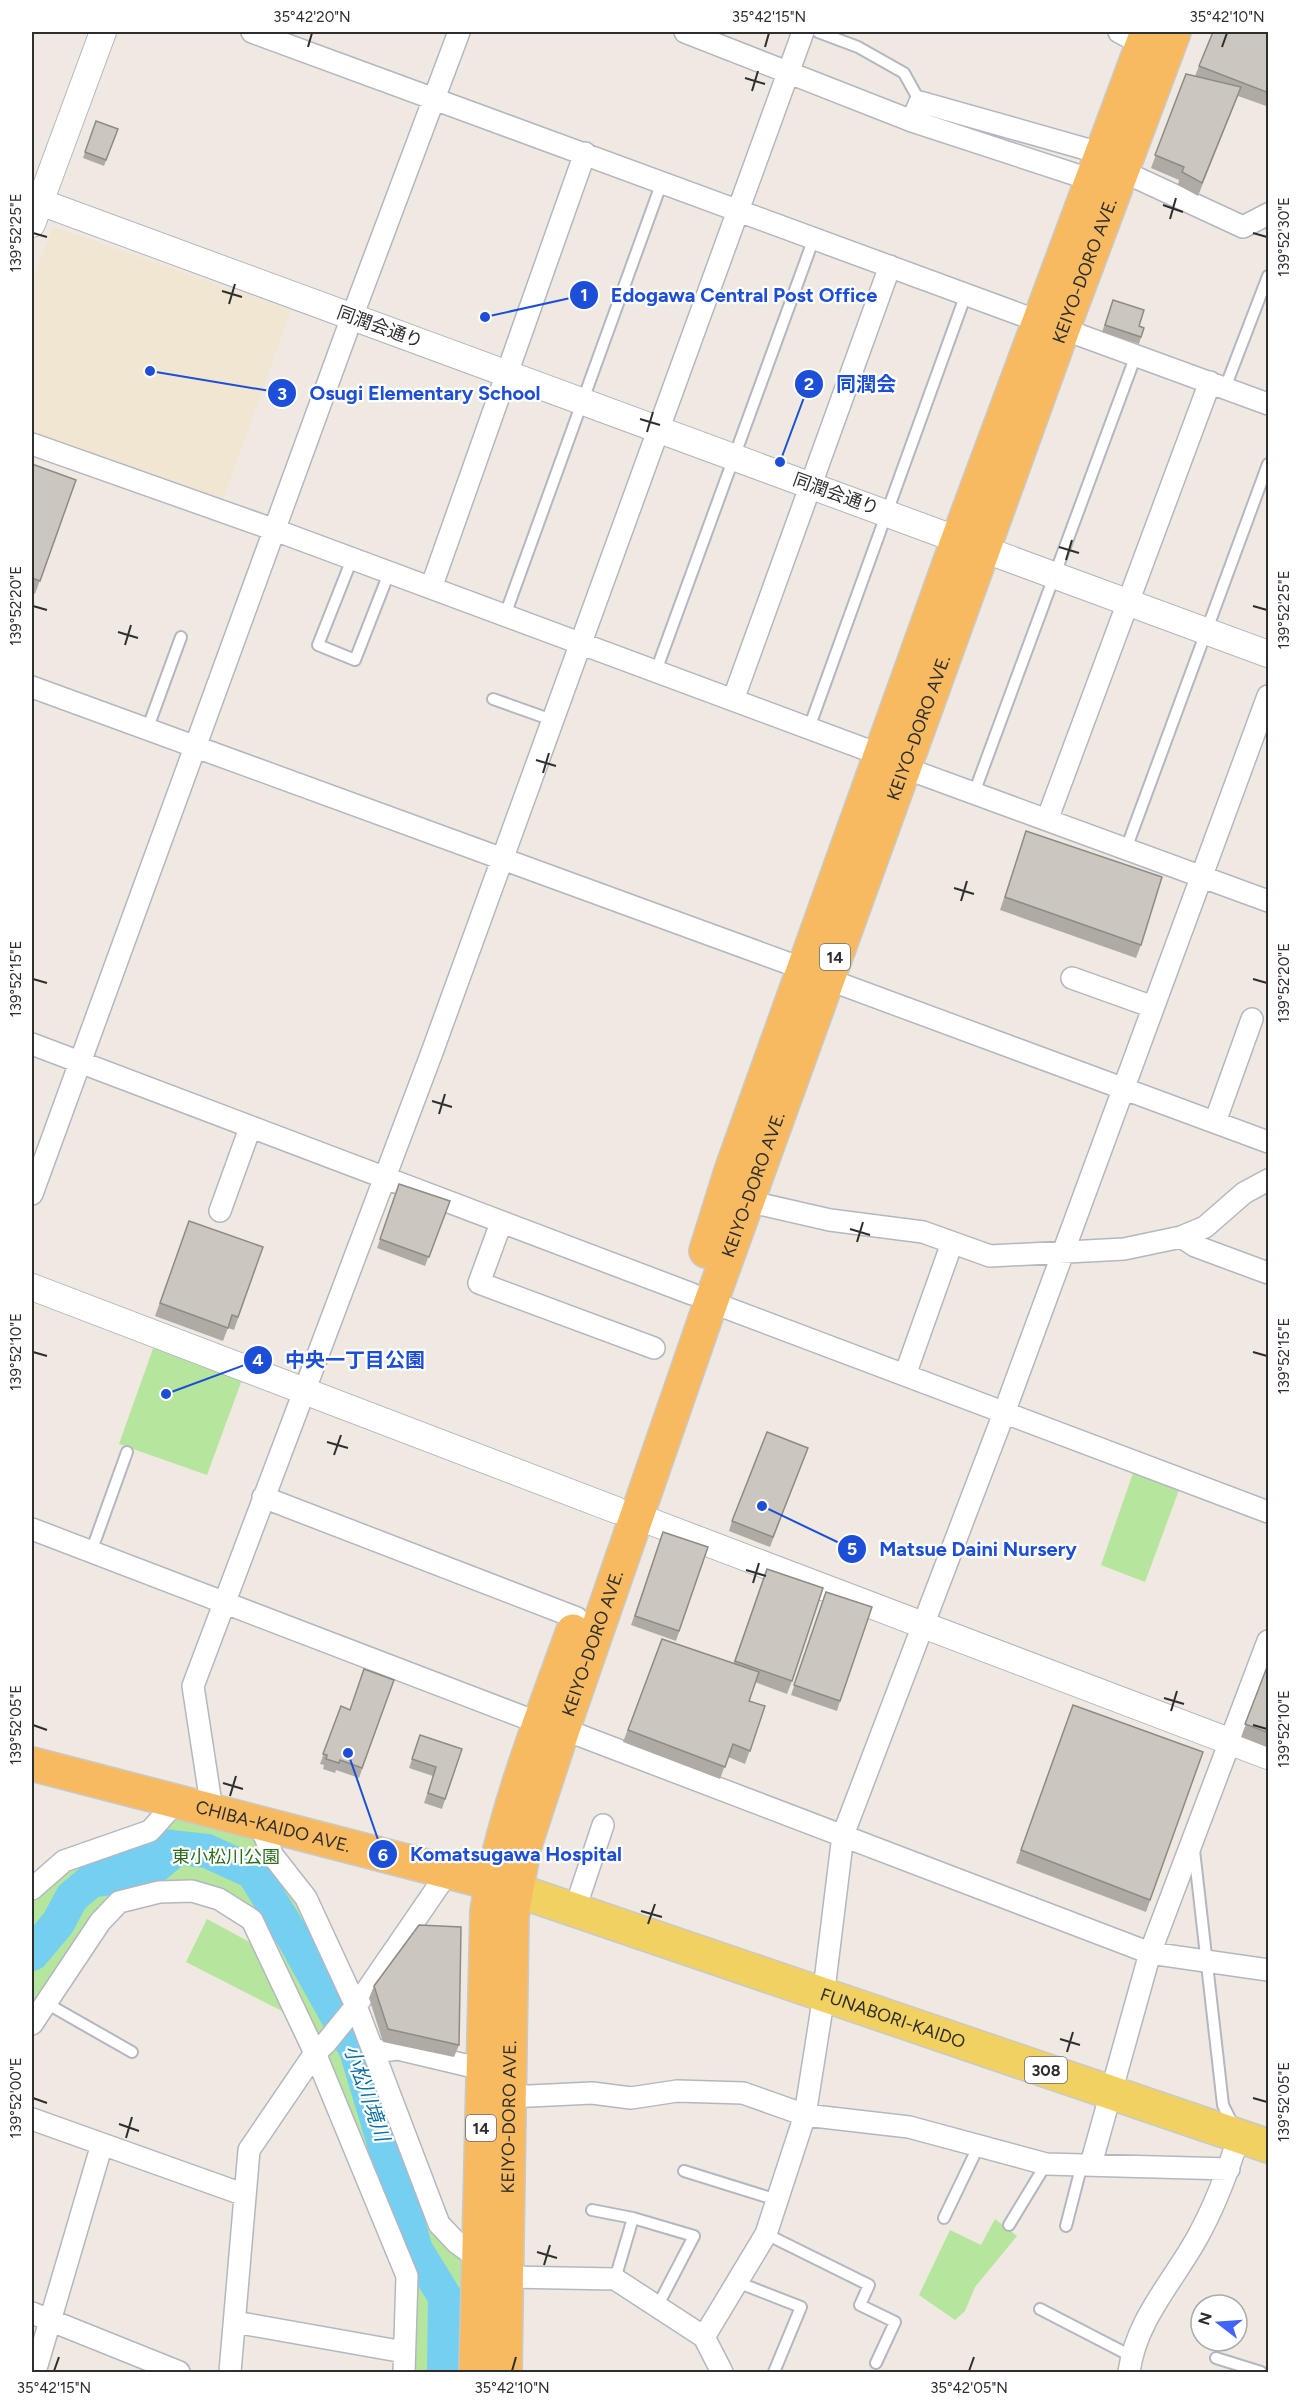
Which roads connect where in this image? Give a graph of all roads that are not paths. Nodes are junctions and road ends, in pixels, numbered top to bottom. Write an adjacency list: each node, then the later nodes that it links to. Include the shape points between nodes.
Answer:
1 (103, 32): 14 (street)
2 (252, 32): 9 (street)
3 (459, 32): 9 (street)
4 (685, 32): 8 (street)
5 (803, 32): 8 (street)
6 (818, 32): 10 (lane, via 858,47 904,73)
7 (1149, 39): 12 (highway, KEIYO-DORO AVE. / 14)
8 (789, 71): 10 (street); 15 (street)
9 (434, 97): 11 (street); 21 (street)
10 (916, 111): 12 (street)
11 (585, 153): 13 (street); 24 (street)
12 (1105, 168): 16 (street, via 1243,227); 22 (highway, KEIYO-DORO AVE. / 14)
13 (662, 181): 15 (street); 26 (lane)
14 (34, 208): 21 (street, 同潤会通り)
15 (739, 210): 17 (street); 28 (street)
16 (1269, 214)
17 (814, 238): 18 (street); 30 (lane)
18 (890, 266): 20 (street); 32 (street)
19 (1269, 276): 25 (lane)
20 (966, 294): 22 (street); 33 (lane)
21 (352, 317): 24 (street, 同潤会通り); 34 (street)
22 (1051, 325): 23 (street); 35 (highway, KEIYO-DORO AVE. / 14)
23 (1136, 355): 25 (street); 38 (lane)
24 (507, 374): 26 (street, 同潤会通り); 39 (street)
25 (1218, 385): 27 (street); 40 (street)
26 (582, 401): 28 (street, 同潤会通り); 41 (lane)
27 (1269, 404)
28 (658, 429): 30 (street, 同潤会通り); 44 (street)
29 (32, 444): 34 (street)
30 (734, 457): 32 (street, 同潤会通り); 46 (lane)
31 (1269, 464): 42 (lane)
32 (811, 485): 33 (street, 同潤会通り); 50 (street)
33 (887, 513): 35 (street, 同潤会通り); 52 (lane)
34 (275, 531): 36 (street); 54 (street)
35 (971, 544): 38 (street, 同潤会通り); 55 (highway, KEIYO-DORO AVE. / 14)
36 (352, 559): 37 (street); 37 (lane, via 318,645 355,660)
37 (389, 573): 39 (street)
38 (1054, 574): 40 (street, 同潤会通り); 56 (lane)
39 (431, 588): 41 (street)
40 (1130, 603): 42 (street, 同潤会通り); 57 (street)
41 (504, 615): 44 (street)
42 (1208, 632): 45 (street, 同潤会通り); 58 (lane)
43 (181, 638): 53 (lane)
44 (580, 643): 46 (street); 51 (street)
45 (1269, 654)
46 (656, 671): 50 (street)
47 (32, 687): 53 (street)
48 (1269, 696): 60 (street)
49 (493, 699): 51 (lane)
50 (733, 700): 52 (street)
51 (552, 720): 59 (street)
52 (809, 728): 55 (street)
53 (147, 730): 54 (street)
54 (195, 748): 59 (street); 67 (street)
55 (893, 761): 56 (street); 62 (highway, KEIYO-DORO AVE. / 14)
56 (974, 793): 57 (street)
57 (1047, 820): 58 (street)
58 (1126, 849): 60 (street)
59 (501, 860): 62 (street); 72 (street)
60 (1202, 876): 61 (street); 64 (street)
61 (1269, 901)
62 (816, 974): 68 (street); 75 (highway, KEIYO-DORO AVE. / 14); 83 (highway, KEIYO-DORO AVE. / 14, via 731,1171)
63 (1072, 978): 64 (street)
64 (1154, 1007): 68 (street)
65 (1252, 1019): 69 (street)
66 (32, 1044): 67 (street)
67 (81, 1063): 70 (street); 74 (street)
68 (1124, 1089): 69 (street); 80 (street)
69 (1215, 1122): 71 (street)
70 (250, 1128): 72 (street); 76 (street)
71 (1269, 1142)
72 (384, 1179): 77 (street); 86 (street)
73 (1268, 1180): 78 (street, via 1244,1193 1205,1227)
74 (32, 1194)
75 (747, 1201): 79 (street, via 830,1220 923,1232); 83 (highway, KEIYO-DORO AVE. / 14)
76 (220, 1211)
77 (501, 1223): 83 (street); 84 (street, via 479,1283)
78 (1180, 1237): 80 (street, via 1124,1249); 81 (street)
79 (952, 1243): 80 (street, via 990,1256); 85 (street)
80 (1064, 1251): 87 (street)
81 (1269, 1273)
82 (32, 1287): 86 (street)
83 (701, 1298): 85 (street); 91 (highway, KEIYO-DORO AVE. / 14)
84 (654, 1348)
85 (905, 1375): 87 (street)
86 (303, 1390): 89 (street); 91 (street)
87 (1004, 1413): 90 (street); 96 (street)
88 (127, 1452): 93 (lane)
89 (263, 1497): 94 (street); 95 (street)
90 (1269, 1512)
91 (626, 1513): 95 (highway, KEIYO-DORO AVE. / 14); 96 (street); 98 (highway, KEIYO-DORO AVE. / 14)
92 (32, 1529): 93 (street)
93 (91, 1552): 94 (street)
94 (223, 1602): 98 (street); 103 (street, via 193,1686)
95 (578, 1618): 98 (highway, KEIYO-DORO AVE. / 14)
96 (923, 1625): 99 (street); 106 (street)
97 (1269, 1641): 99 (street)
98 (551, 1726): 106 (street); 110 (highway, KEIYO-DORO AVE. / 14, via 502,1842)
99 (1231, 1742): 100 (street); 107 (street)
100 (1269, 1756)
101 (32, 1764): 102 (highway, CHIBA-KAIDO AVE.)
102 (177, 1801): 103 (highway, CHIBA-KAIDO AVE.); 109 (street, via 150,1831 65,1860)
103 (212, 1810): 104 (highway, CHIBA-KAIDO AVE.)
104 (259, 1823): 108 (highway, CHIBA-KAIDO AVE.); 117 (street, via 273,1856 306,1898)
105 (603, 1825): 111 (street)
106 (843, 1835): 112 (street); 115 (street)
107 (1192, 1840): 112 (street); 113 (lane)
108 (448, 1872): 110 (highway, CHIBA-KAIDO AVE.); 117 (street)
109 (36, 1880)
110 (504, 1887): 111 (main road, FUNABORI-KAIDO / 308); 122 (highway, KEIYO-DORO AVE. / 14, via 488,1911); 124 (highway, KEIYO-DORO AVE. / 14, via 511,1949)
111 (575, 1909): 115 (main road, FUNABORI-KAIDO / 308)
112 (1150, 1953): 113 (street); 123 (street)
113 (1207, 1962): 114 (street); 127 (lane, via 1223,2105)
114 (1269, 1970)
115 (823, 1995): 123 (main road, FUNABORI-KAIDO / 308); 125 (street)
116 (46, 2003): 118 (street); 119 (street, via 100,1922 119,1902 159,1892 192,1891 219,1899 252,1920); 120 (lane)
117 (352, 2010): 119 (street); 121 (street)
118 (32, 2024)
119 (320, 2049): 134 (street, via 249,2150); 152 (street, via 407,2276)
120 (132, 2052)
121 (373, 2052): 122 (street, via 398,2049); 142 (street, via 440,2224)
122 (482, 2068): 142 (highway, KEIYO-DORO AVE. / 14)
123 (1110, 2092): 127 (main road, FUNABORI-KAIDO / 308); 131 (street)
124 (509, 2097): 125 (street, via 592,2093 631,2098 677,2091 743,2093); 143 (highway, KEIYO-DORO AVE. / 14)
125 (805, 2115): 129 (street, via 909,2127); 135 (street)
126 (32, 2119): 128 (street)
127 (1254, 2141): 132 (street)
128 (102, 2144): 134 (street); 148 (street)
129 (979, 2145): 130 (street); 138 (lane)
130 (1046, 2164): 131 (street); 139 (lane)
131 (1087, 2164): 132 (street); 140 (lane)
132 (1229, 2169): 154 (street, via 1197,2238 1149,2313)
133 (684, 2171): 135 (lane)
134 (245, 2195): 149 (street)
135 (777, 2200): 141 (street)
136 (592, 2210): 137 (lane)
137 (633, 2218): 144 (lane); 146 (lane, via 693,2236)
138 (944, 2218)
139 (1009, 2225)
140 (1066, 2226)
141 (766, 2234): 145 (street); 153 (lane, via 869,2286 860,2305 895,2322)
142 (479, 2259): 158 (highway, KEIYO-DORO AVE. / 14)
143 (507, 2277): 144 (street); 159 (highway, KEIYO-DORO AVE. / 14)
144 (615, 2279): 146 (street)
145 (737, 2282): 150 (street); 161 (lane, via 801,2307)
146 (657, 2307): 150 (street)
147 (1040, 2309): 154 (lane)
148 (41, 2317): 155 (street); 156 (street)
149 (235, 2322): 152 (street); 157 (street)
150 (704, 2337): 160 (street)
151 (1216, 2358): 162 (lane)
152 (404, 2362)
153 (876, 2363)
154 (1130, 2364)
155 (35, 2373)
156 (179, 2373)
157 (230, 2373)
158 (476, 2373)
159 (505, 2373)
160 (722, 2373)
161 (774, 2373)
162 (1261, 2373)

